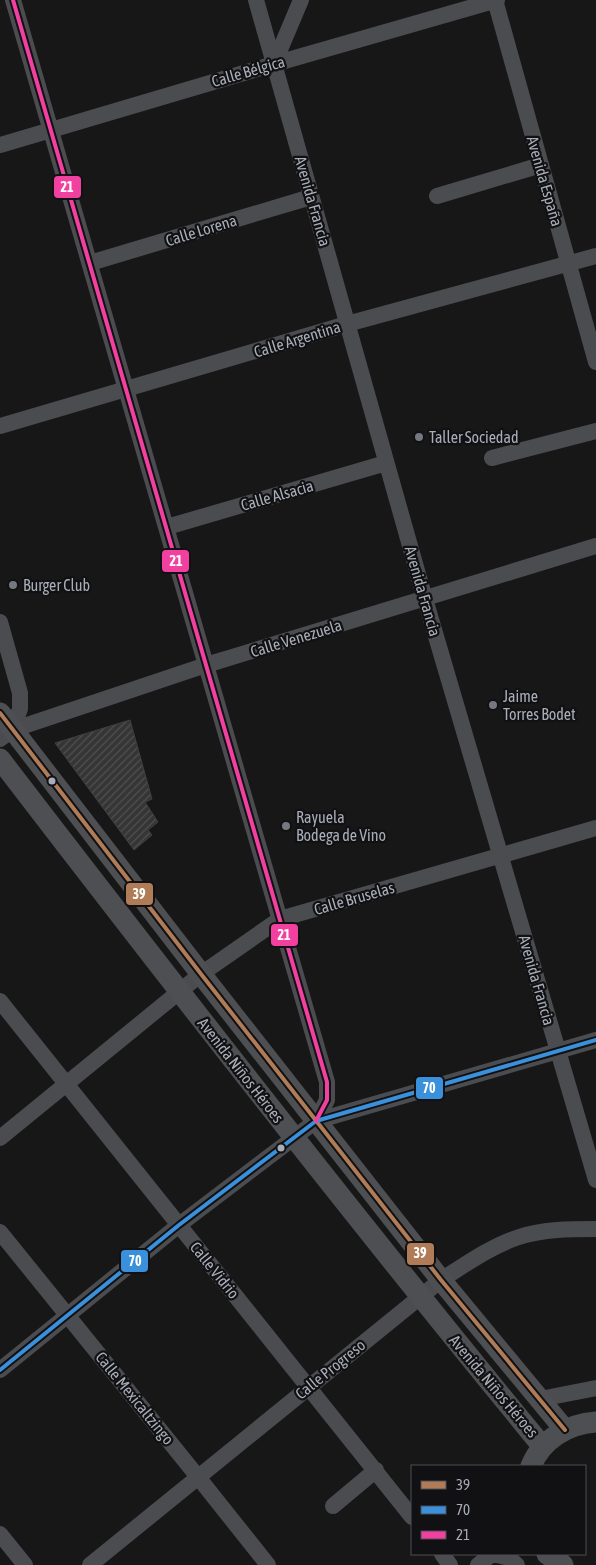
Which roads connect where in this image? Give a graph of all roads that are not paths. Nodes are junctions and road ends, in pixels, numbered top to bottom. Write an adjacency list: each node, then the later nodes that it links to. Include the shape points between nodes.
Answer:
1 (14, 0): 6 (street)
2 (256, 0): 5 (street, Avenida Francia)
3 (301, 0): 5 (street)
4 (495, 0): 5 (street, Calle Bélgica); 8 (street, Avenida España)
5 (274, 64): 6 (street, Calle Bélgica); 10 (street, Avenida Francia)
6 (51, 129): 7 (street, Calle Bélgica); 12 (street)
7 (0, 145)
8 (541, 165): 9 (street); 13 (street, Avenida España)
9 (437, 196)
10 (311, 197): 12 (street, Calle Lorena); 14 (street, Avenida Francia)
11 (596, 256): 13 (street, Calle Argentina)
12 (90, 263): 16 (street)
13 (569, 264): 14 (street, Calle Argentina); 15 (street, Avenida España)
14 (347, 324): 16 (street, Calle Argentina); 20 (street, Avenida Francia)
15 (596, 362)
16 (127, 390): 17 (street, Calle Argentina); 21 (street)
17 (0, 426)
18 (596, 431): 19 (street)
19 (492, 458)
20 (386, 463): 21 (street, Calle Alsacia); 23 (street, Avenida Francia)
21 (167, 527): 25 (street)
22 (596, 546): 23 (street, Calle Venezuela)
23 (425, 599): 25 (street, Calle Venezuela); 30 (street, Avenida Francia)
24 (1, 630): 27 (street, via 20,693 20,709)
25 (206, 665): 27 (street, Calle Venezuela); 31 (street)
26 (0, 713): 27 (main road, Avenida Niños Héroes)
27 (6, 735): 32 (main road, Avenida Niños Héroes)
28 (0, 759): 33 (main road, Avenida Niños Héroes)
29 (596, 828): 30 (street, Calle Bruselas)
30 (500, 856): 31 (street, Calle Bruselas); 36 (street, Avenida Francia)
31 (280, 919): 32 (street, Calle Bruselas); 38 (street, via 327,1082 328,1100)
32 (201, 974): 33 (street, Calle Bruselas); 38 (main road, Avenida Niños Héroes)
33 (179, 992): 37 (street, Calle Bruselas); 40 (main road, Avenida Niños Héroes)
34 (0, 1001): 37 (street, Calle Vidrio)
35 (596, 1040): 36 (street)
36 (558, 1052): 38 (street); 39 (street, Avenida Francia)
37 (66, 1084): 41 (street, Calle Bruselas); 43 (street, Calle Vidrio)
38 (316, 1120): 40 (street); 46 (main road, Avenida Niños Héroes)
39 (588, 1126): 42 (street, Avenida Francia)
40 (294, 1136): 43 (street); 47 (main road, Avenida Niños Héroes)
41 (0, 1138)
42 (596, 1180)
43 (179, 1225): 48 (street); 50 (street, Calle Vidrio)
44 (596, 1229): 46 (street, Calle Progreso, via 549,1231 520,1237 472,1259)
45 (0, 1232): 48 (street, Calle Mexicaltzingo)
46 (441, 1280): 47 (street, Calle Progreso); 52 (main road, Avenida Niños Héroes)
47 (419, 1296): 50 (street, Calle Progreso); 55 (main road, Avenida Niños Héroes)
48 (67, 1314): 49 (street); 58 (street, Calle Mexicaltzingo)
49 (0, 1370)
50 (308, 1387): 57 (street, Calle Vidrio); 58 (street, Calle Progreso)
51 (596, 1388): 52 (street)
52 (540, 1399): 54 (main road, Avenida Niños Héroes)
53 (596, 1422): 54 (main road)
54 (565, 1430): 55 (main road)
55 (543, 1446): 56 (main road)
56 (532, 1465)
57 (376, 1470): 59 (street); 60 (street, Calle Vidrio)
58 (198, 1477): 65 (street, Calle Progreso); 66 (street, Calle Mexicaltzingo)
59 (333, 1506)
60 (411, 1516)
61 (0, 1534): 64 (street)
62 (492, 1555): 67 (street)
63 (497, 1555): 68 (street, via 509,1558)
64 (25, 1565)
65 (90, 1565)
66 (268, 1565)
67 (478, 1565)
68 (516, 1565)

